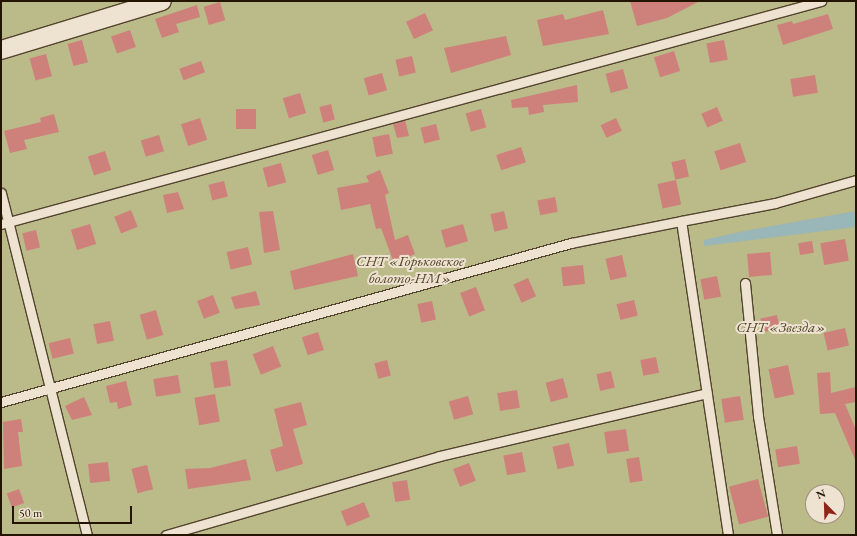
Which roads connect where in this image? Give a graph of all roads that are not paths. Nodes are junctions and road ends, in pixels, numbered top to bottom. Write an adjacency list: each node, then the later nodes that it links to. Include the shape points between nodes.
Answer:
1 (821, 1): 7 (lane)
2 (153, 2): 3 (street)
3 (1, 50)
4 (856, 180): 6 (lane, via 775,203)
5 (1, 193): 7 (lane)
6 (681, 221): 9 (lane, via 571,243); 10 (lane)
7 (4, 224): 9 (lane)
8 (745, 283): 15 (lane, via 758,416)
9 (50, 388): 11 (lane); 12 (lane)
10 (707, 393): 13 (lane, via 439,456); 14 (lane)
11 (1, 402)
12 (87, 535)
13 (166, 535)
14 (728, 535)
15 (777, 535)

